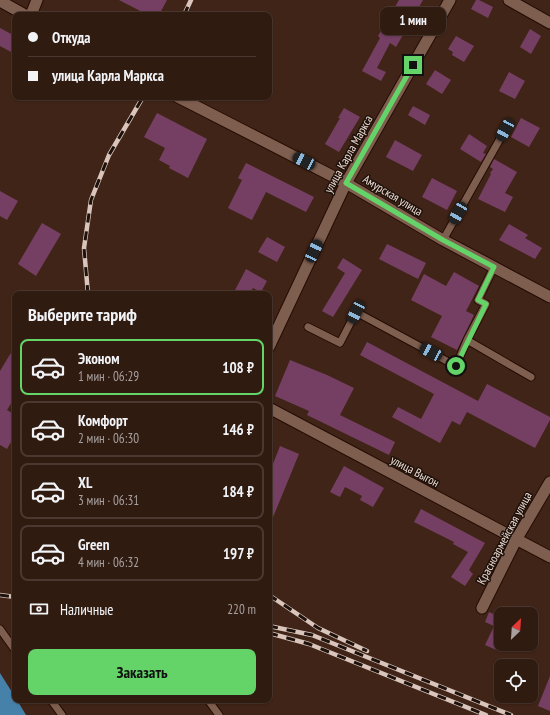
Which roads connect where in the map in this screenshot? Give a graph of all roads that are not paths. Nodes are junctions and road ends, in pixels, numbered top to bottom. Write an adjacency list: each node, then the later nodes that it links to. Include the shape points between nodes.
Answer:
1 (37, 0): 6 (street)
2 (450, 0): 10 (street, улица Карла Маркса)
3 (509, 0): 7 (street)
4 (0, 1): 5 (street)
5 (20, 12)
6 (32, 12)
7 (550, 23)
8 (184, 100): 10 (street, Амурская улица)
9 (505, 130): 11 (lane)
10 (346, 183): 11 (street, Амурская улица); 16 (street, улица Карла Маркса)
11 (443, 240): 12 (street, Амурская улица)
12 (494, 267): 13 (street, Амурская улица); 15 (lane, via 478,300 486,304)
13 (550, 297)
14 (308, 327): 15 (lane, via 340,343 356,312 456,366)
15 (468, 340): 17 (lane)
16 (272, 341)
17 (531, 377)
18 (272, 410): 20 (street, улица Выгон)
19 (550, 482): 20 (street, Красноармейская улица)
20 (516, 540): 21 (street, улица Выгон); 22 (street, Красноармейская улица)
21 (550, 557)
22 (482, 608)
23 (0, 629): 24 (lane)
24 (12, 646)
25 (53, 703): 27 (lane)
26 (210, 703): 28 (lane)
27 (62, 715)
28 (219, 715)

